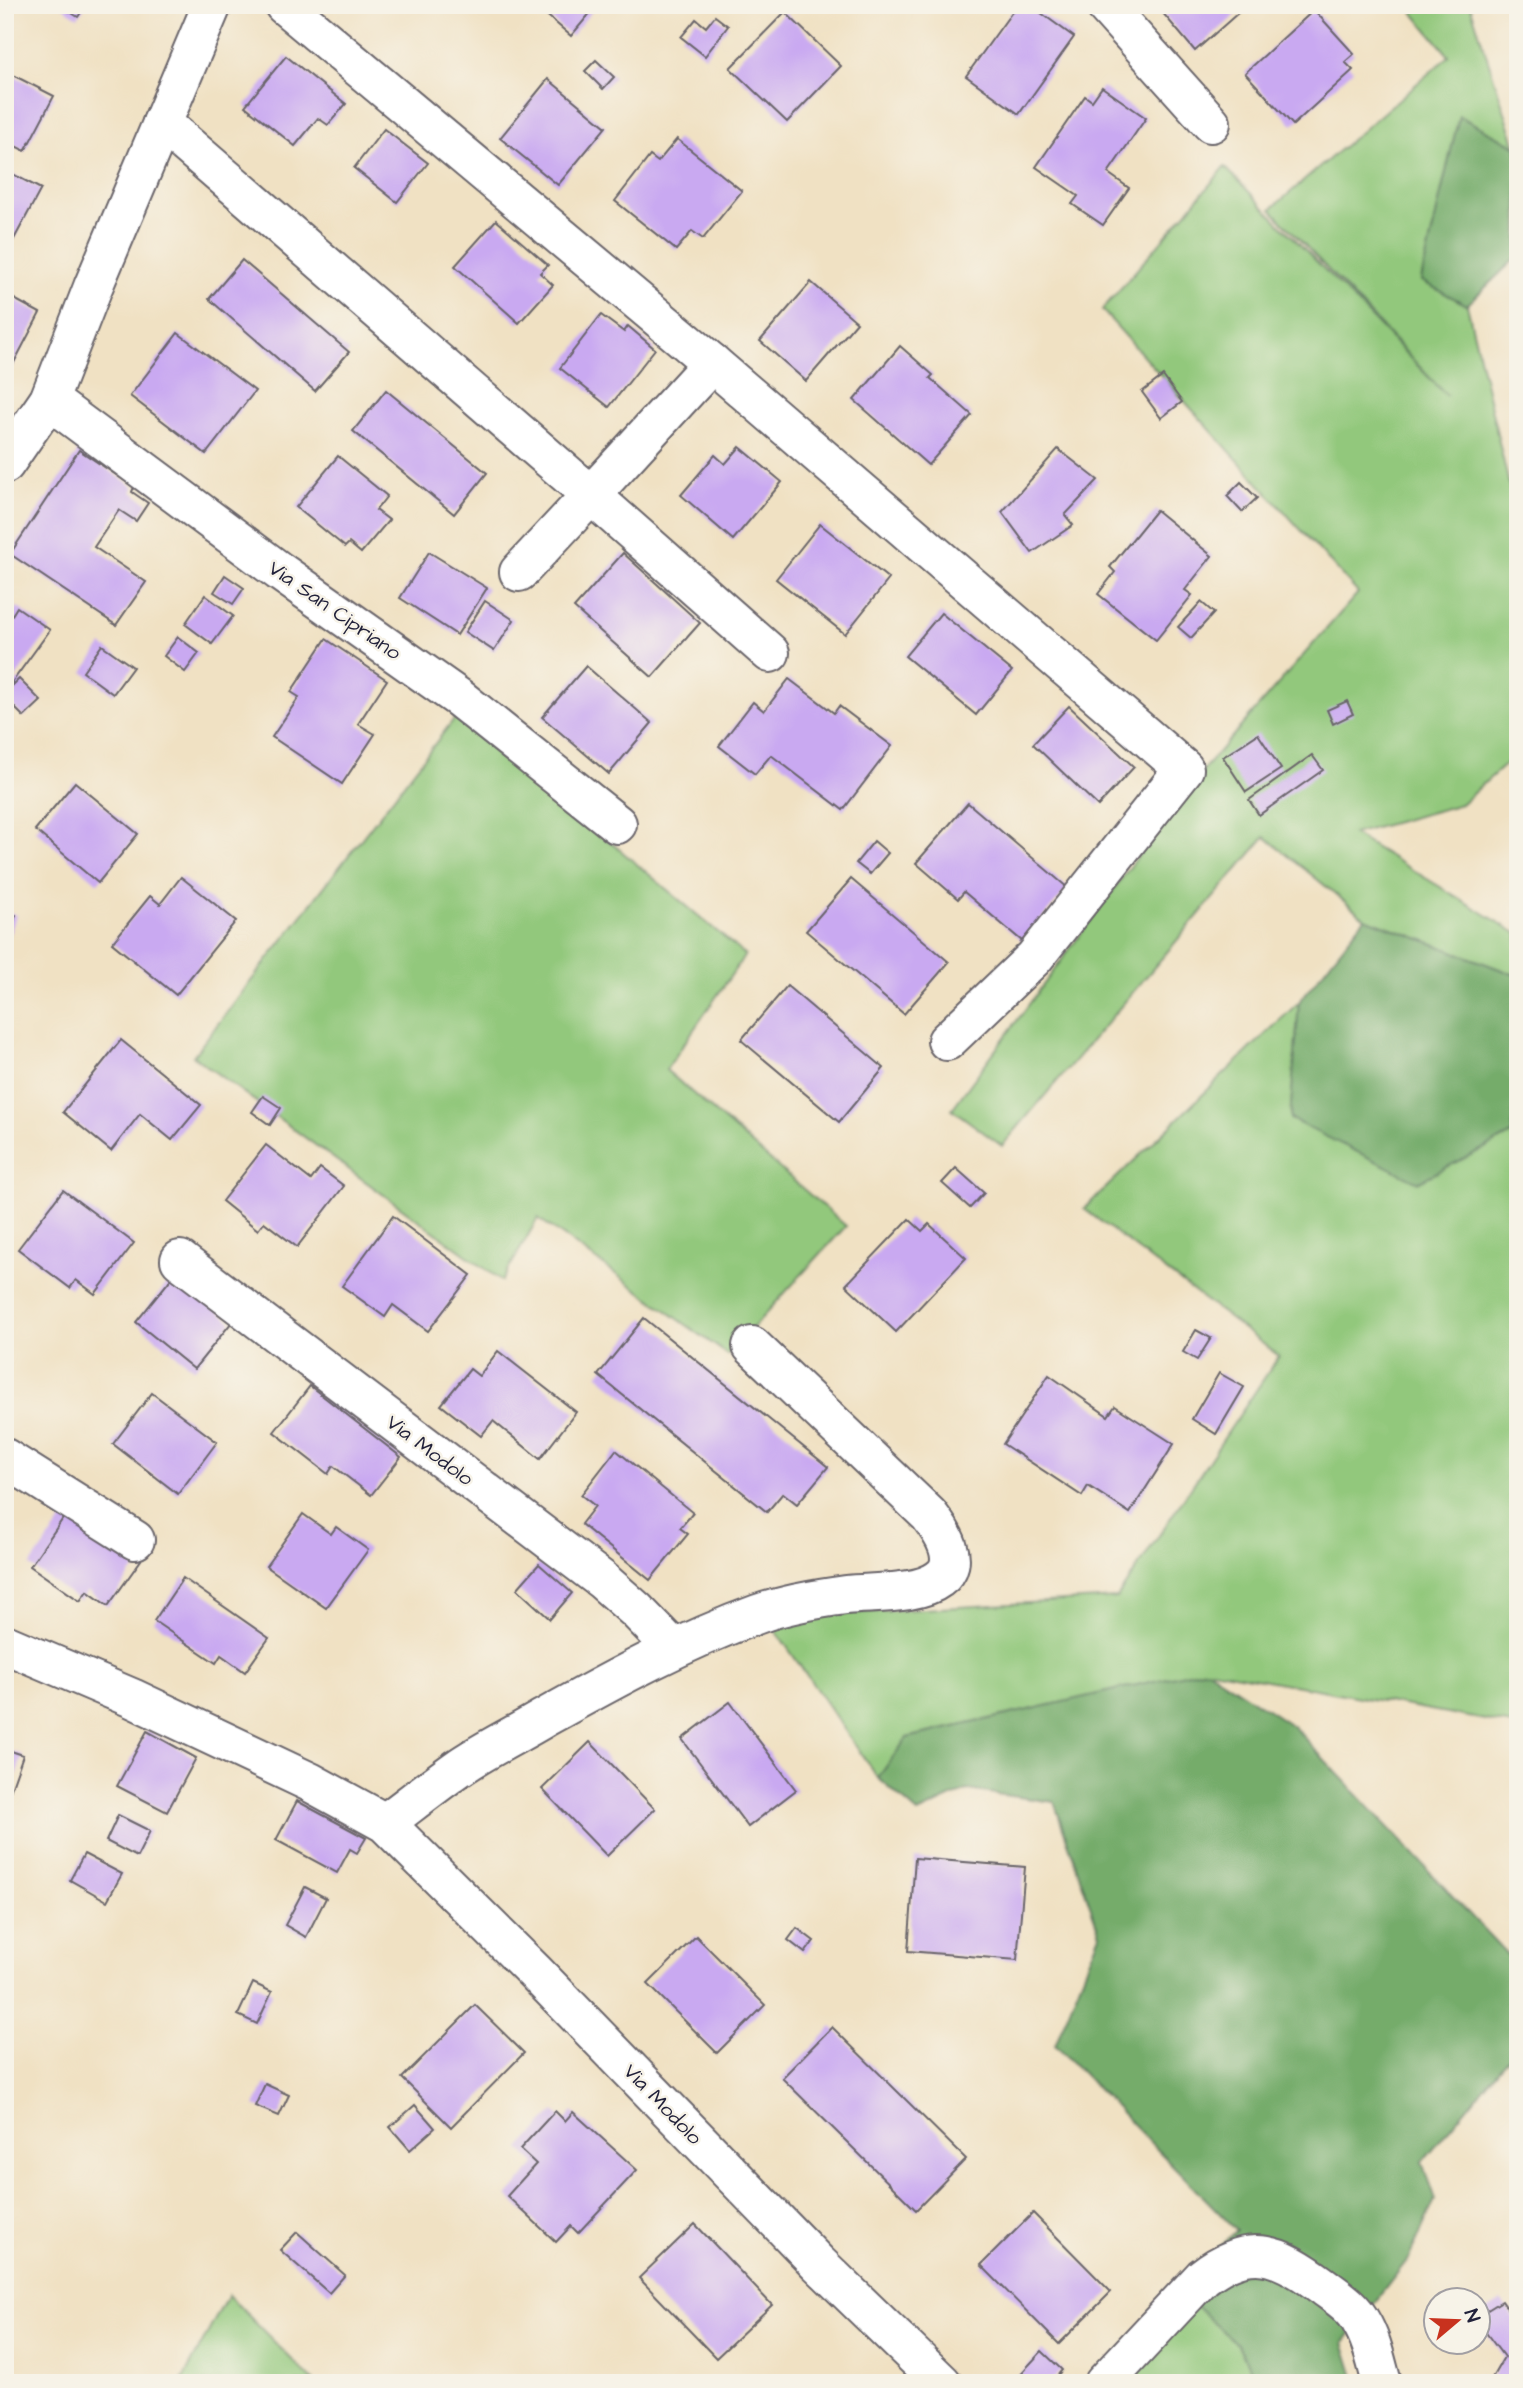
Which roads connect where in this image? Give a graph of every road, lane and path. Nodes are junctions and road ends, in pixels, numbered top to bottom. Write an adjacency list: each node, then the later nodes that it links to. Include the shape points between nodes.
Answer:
1 (212, 5): 4 (street)
2 (284, 5): 6 (street)
3 (1105, 5): 5 (street)
4 (162, 123): 7 (street); 9 (street)
5 (1211, 123)
6 (712, 363): 9 (street); 13 (street, via 1184,769 1034,958)
7 (48, 400): 8 (street); 12 (street, Via San Cipriano, via 459,698)
8 (5, 464)
9 (592, 495): 10 (street); 11 (street)
10 (519, 572)
11 (770, 653)
12 (617, 824)
13 (947, 1041)
14 (180, 1260): 19 (street, Via Modolo, via 601,1580)
15 (752, 1346): 19 (street, via 929,1515 947,1545 948,1569 941,1578 917,1588 788,1605)
16 (5, 1458): 17 (street)
17 (135, 1540)
18 (5, 1644): 20 (street, Via Modolo, via 132,1698 310,1782)
19 (673, 1648): 20 (street, via 459,1767)
20 (385, 1823): 21 (street, Via Modolo)
21 (942, 2383)
22 (1104, 2383): 23 (street, via 1203,2277 1221,2263 1260,2254 1298,2267 1347,2304 1361,2320)
23 (1382, 2383)

